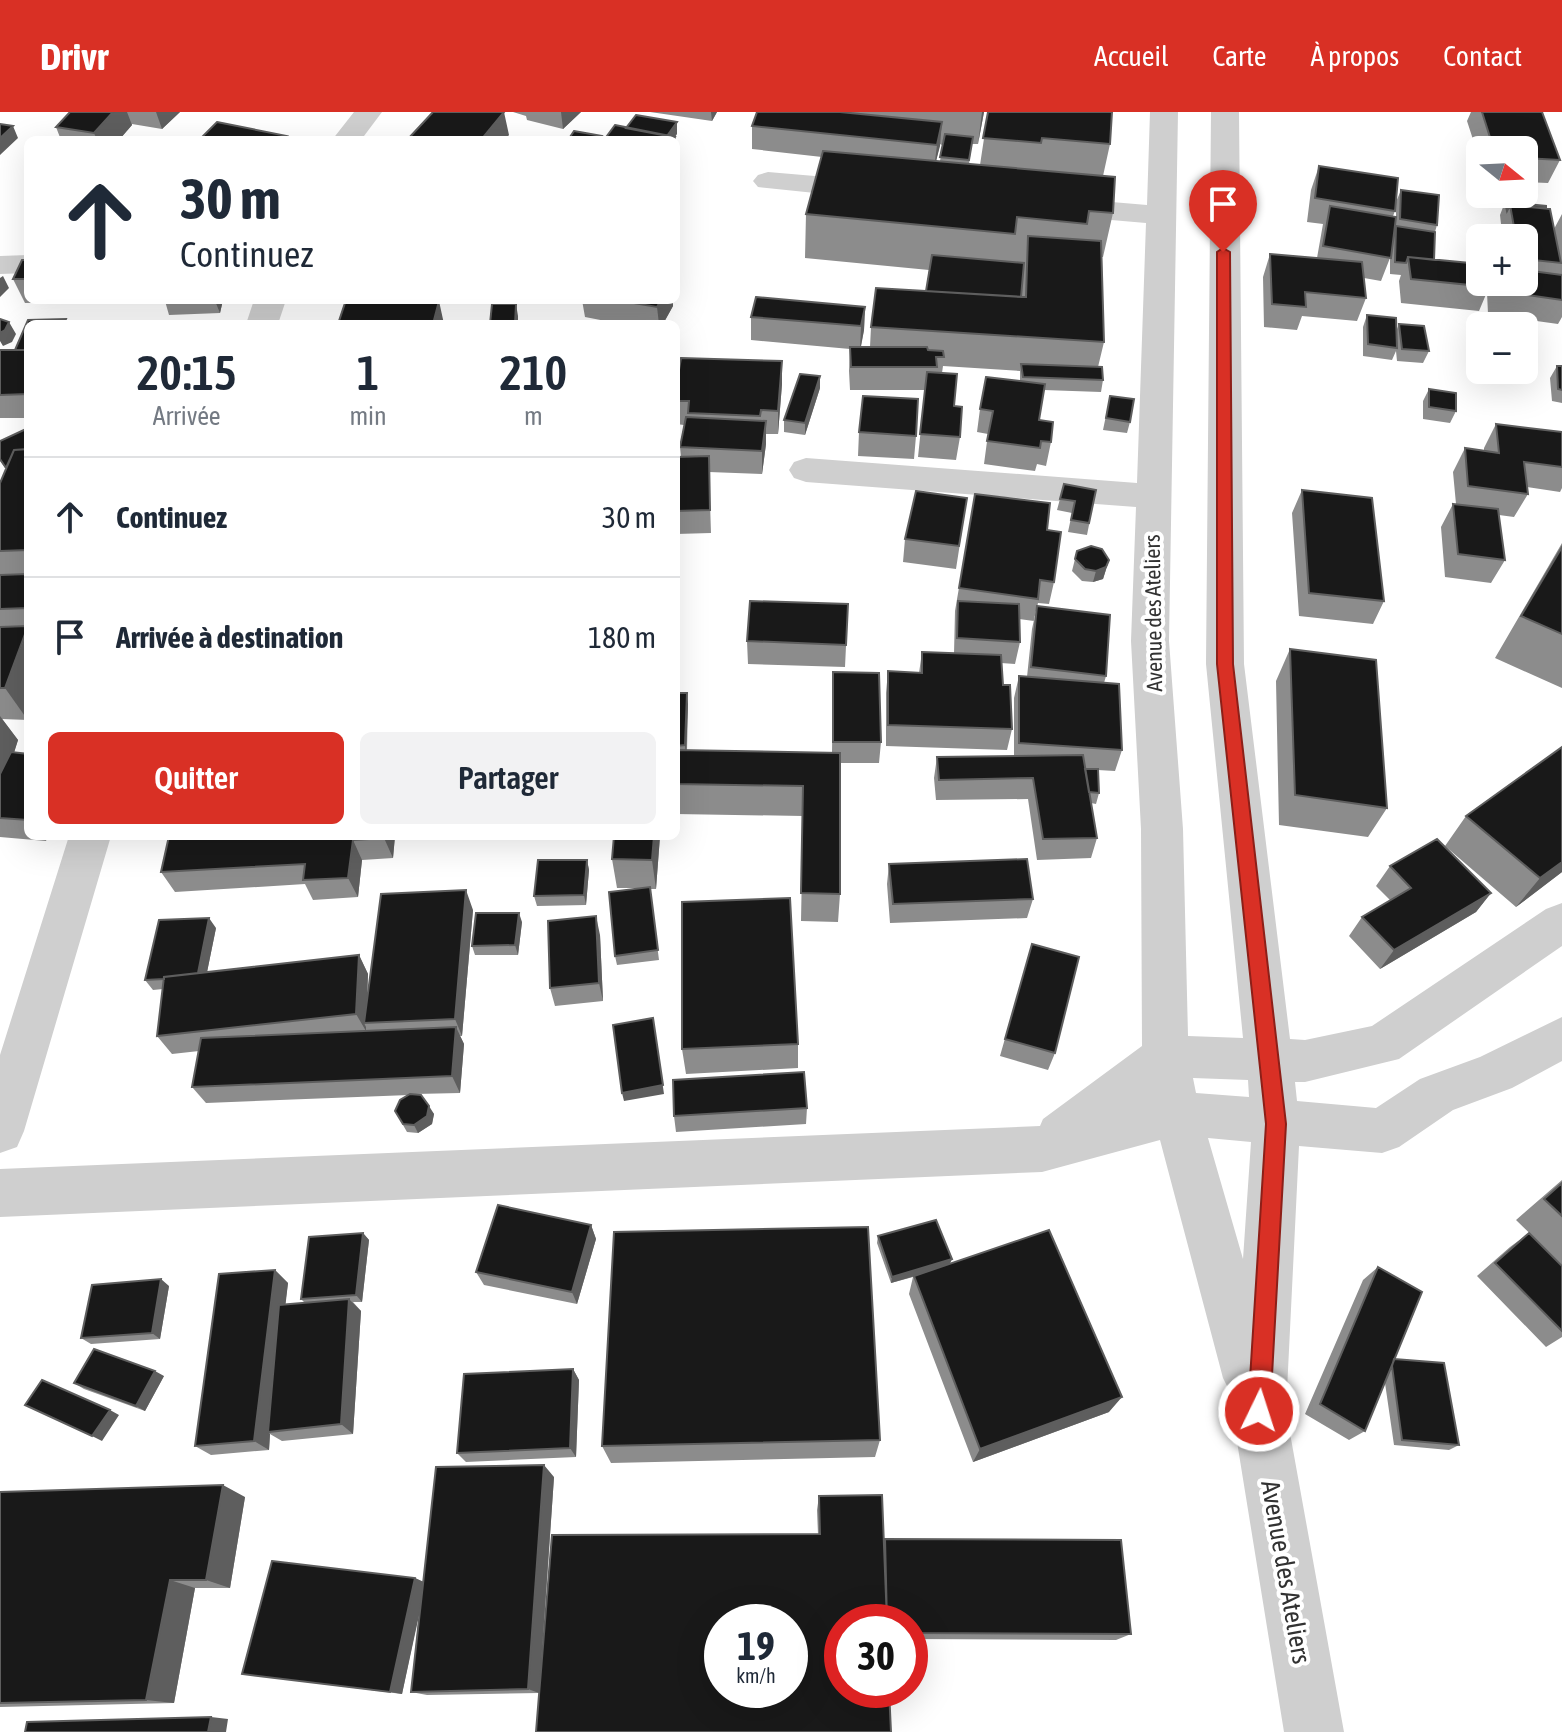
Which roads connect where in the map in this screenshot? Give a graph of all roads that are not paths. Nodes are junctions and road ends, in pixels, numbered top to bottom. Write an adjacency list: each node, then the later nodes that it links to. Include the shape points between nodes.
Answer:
1 (368, 112): 4 (street)
2 (1164, 112): 8 (street, Avenue des Ateliers)
3 (1225, 112): 17 (street, Avenue des Ateliers, via 1225,664)
4 (349, 136)
5 (768, 181): 6 (street)
6 (894, 192)
7 (1019, 203): 8 (street)
8 (1161, 215): 12 (street, Avenue des Ateliers)
9 (24, 264): 10 (street)
10 (0, 265)
11 (806, 470): 12 (street)
12 (1152, 496): 16 (street, Avenue des Ateliers, via 1150,641 1162,829)
13 (89, 840): 20 (street)
14 (1562, 922): 17 (street, via 1383,1044 1305,1061)
15 (1562, 1038): 19 (street, via 1495,1073 1437,1094 1382,1131)
16 (1165, 1056): 17 (street); 18 (street, Avenue des Ateliers); 21 (street)
17 (1268, 1058): 19 (street, Avenue des Ateliers)
18 (1177, 1113): 19 (street); 21 (street); 23 (street, Avenue des Ateliers)
19 (1276, 1124): 23 (street, Avenue des Ateliers)
20 (0, 1131)
21 (1042, 1149): 22 (street)
22 (0, 1193)
23 (1259, 1411): 24 (street, Avenue des Ateliers)
24 (1314, 1732)

